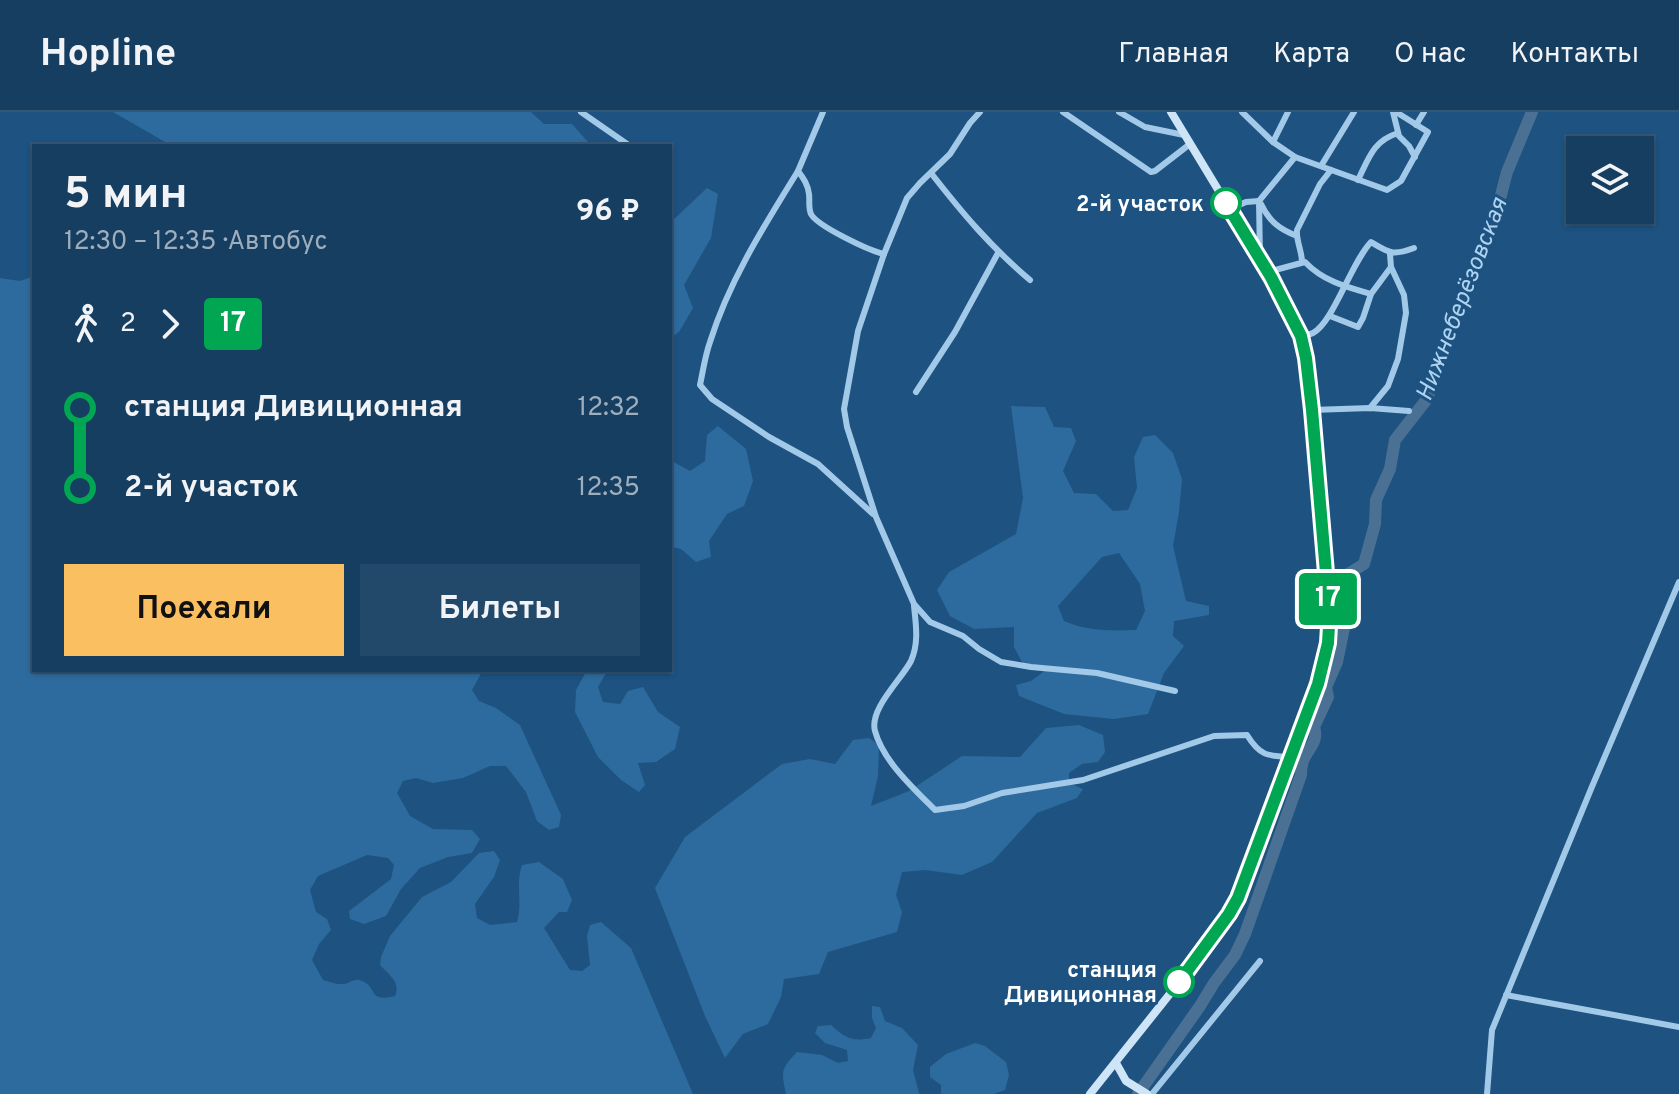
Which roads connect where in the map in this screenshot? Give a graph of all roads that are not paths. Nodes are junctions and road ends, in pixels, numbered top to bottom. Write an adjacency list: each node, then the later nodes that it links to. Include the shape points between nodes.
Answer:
1 (581, 112): 16 (street)
2 (823, 112): 22 (street)
3 (980, 112): 23 (street)
4 (1063, 112): 17 (street, via 1151,172)
5 (1119, 112): 14 (street, via 1145,127)
6 (1171, 112): 14 (street)
7 (1242, 112): 15 (street)
8 (1288, 112): 15 (street)
9 (1354, 112): 20 (street)
10 (1394, 112): 12 (street); 13 (street)
11 (1424, 112): 12 (street)
12 (1416, 125): 19 (street, via 1428,132)
13 (1398, 133): 19 (street); 24 (street, via 1374,147)
14 (1184, 135): 17 (street)
15 (1273, 142): 18 (street)
16 (627, 144)
17 (1190, 144): 26 (street)
18 (1295, 157): 20 (street); 25 (street)
19 (1415, 157): 24 (street, via 1401,181 1387,190)
20 (1321, 166): 21 (street)
21 (1331, 170): 24 (street); 27 (street, via 1306,209)
22 (798, 171): 30 (street, via 819,223); 45 (street, via 726,297 700,385 712,399 818,464)
23 (931, 173): 29 (street); 30 (street, via 907,198)
24 (1358, 180)
25 (1259, 201): 26 (street); 27 (street, via 1270,220); 32 (street)
26 (1230, 209): 32 (street)
27 (1297, 236): 33 (street)
28 (1414, 248): 31 (street)
29 (998, 253): 36 (street); 41 (street)
30 (884, 254): 45 (street, via 858,331 844,409)
31 (1390, 254): 34 (street); 37 (street, via 1371,242)
32 (1260, 259): 35 (street)
33 (1302, 262): 35 (street); 37 (street)
34 (1391, 267): 38 (street); 42 (street, via 1406,313 1388,386)
35 (1268, 272): 40 (street)
36 (1030, 280)
37 (1343, 286): 38 (street); 39 (street)
38 (1371, 294): 39 (street, via 1358,327)
39 (1330, 316): 40 (street, via 1315,332)
40 (1301, 336): 43 (street)
41 (916, 392)
42 (1370, 408): 43 (street); 44 (street)
43 (1312, 410): 49 (street, via 1328,643)
44 (1409, 411)
45 (876, 517): 47 (street)
46 (1679, 582): 51 (street)
47 (914, 604): 48 (street, via 930,622 963,636 1001,662 1097,673); 49 (street, via 914,651 878,709 875,731 892,764 935,810 1083,780 1214,736 1247,735 1256,750)
48 (1175, 691)
49 (1291, 757): 53 (street, via 1229,914)
50 (1260, 961): 55 (street)
51 (1506, 995): 52 (street); 56 (street, via 1492,1030)
52 (1679, 1027)
53 (1116, 1063): 54 (street); 55 (street, via 1126,1081)
54 (1090, 1094)
55 (1149, 1094)
56 (1487, 1094)

